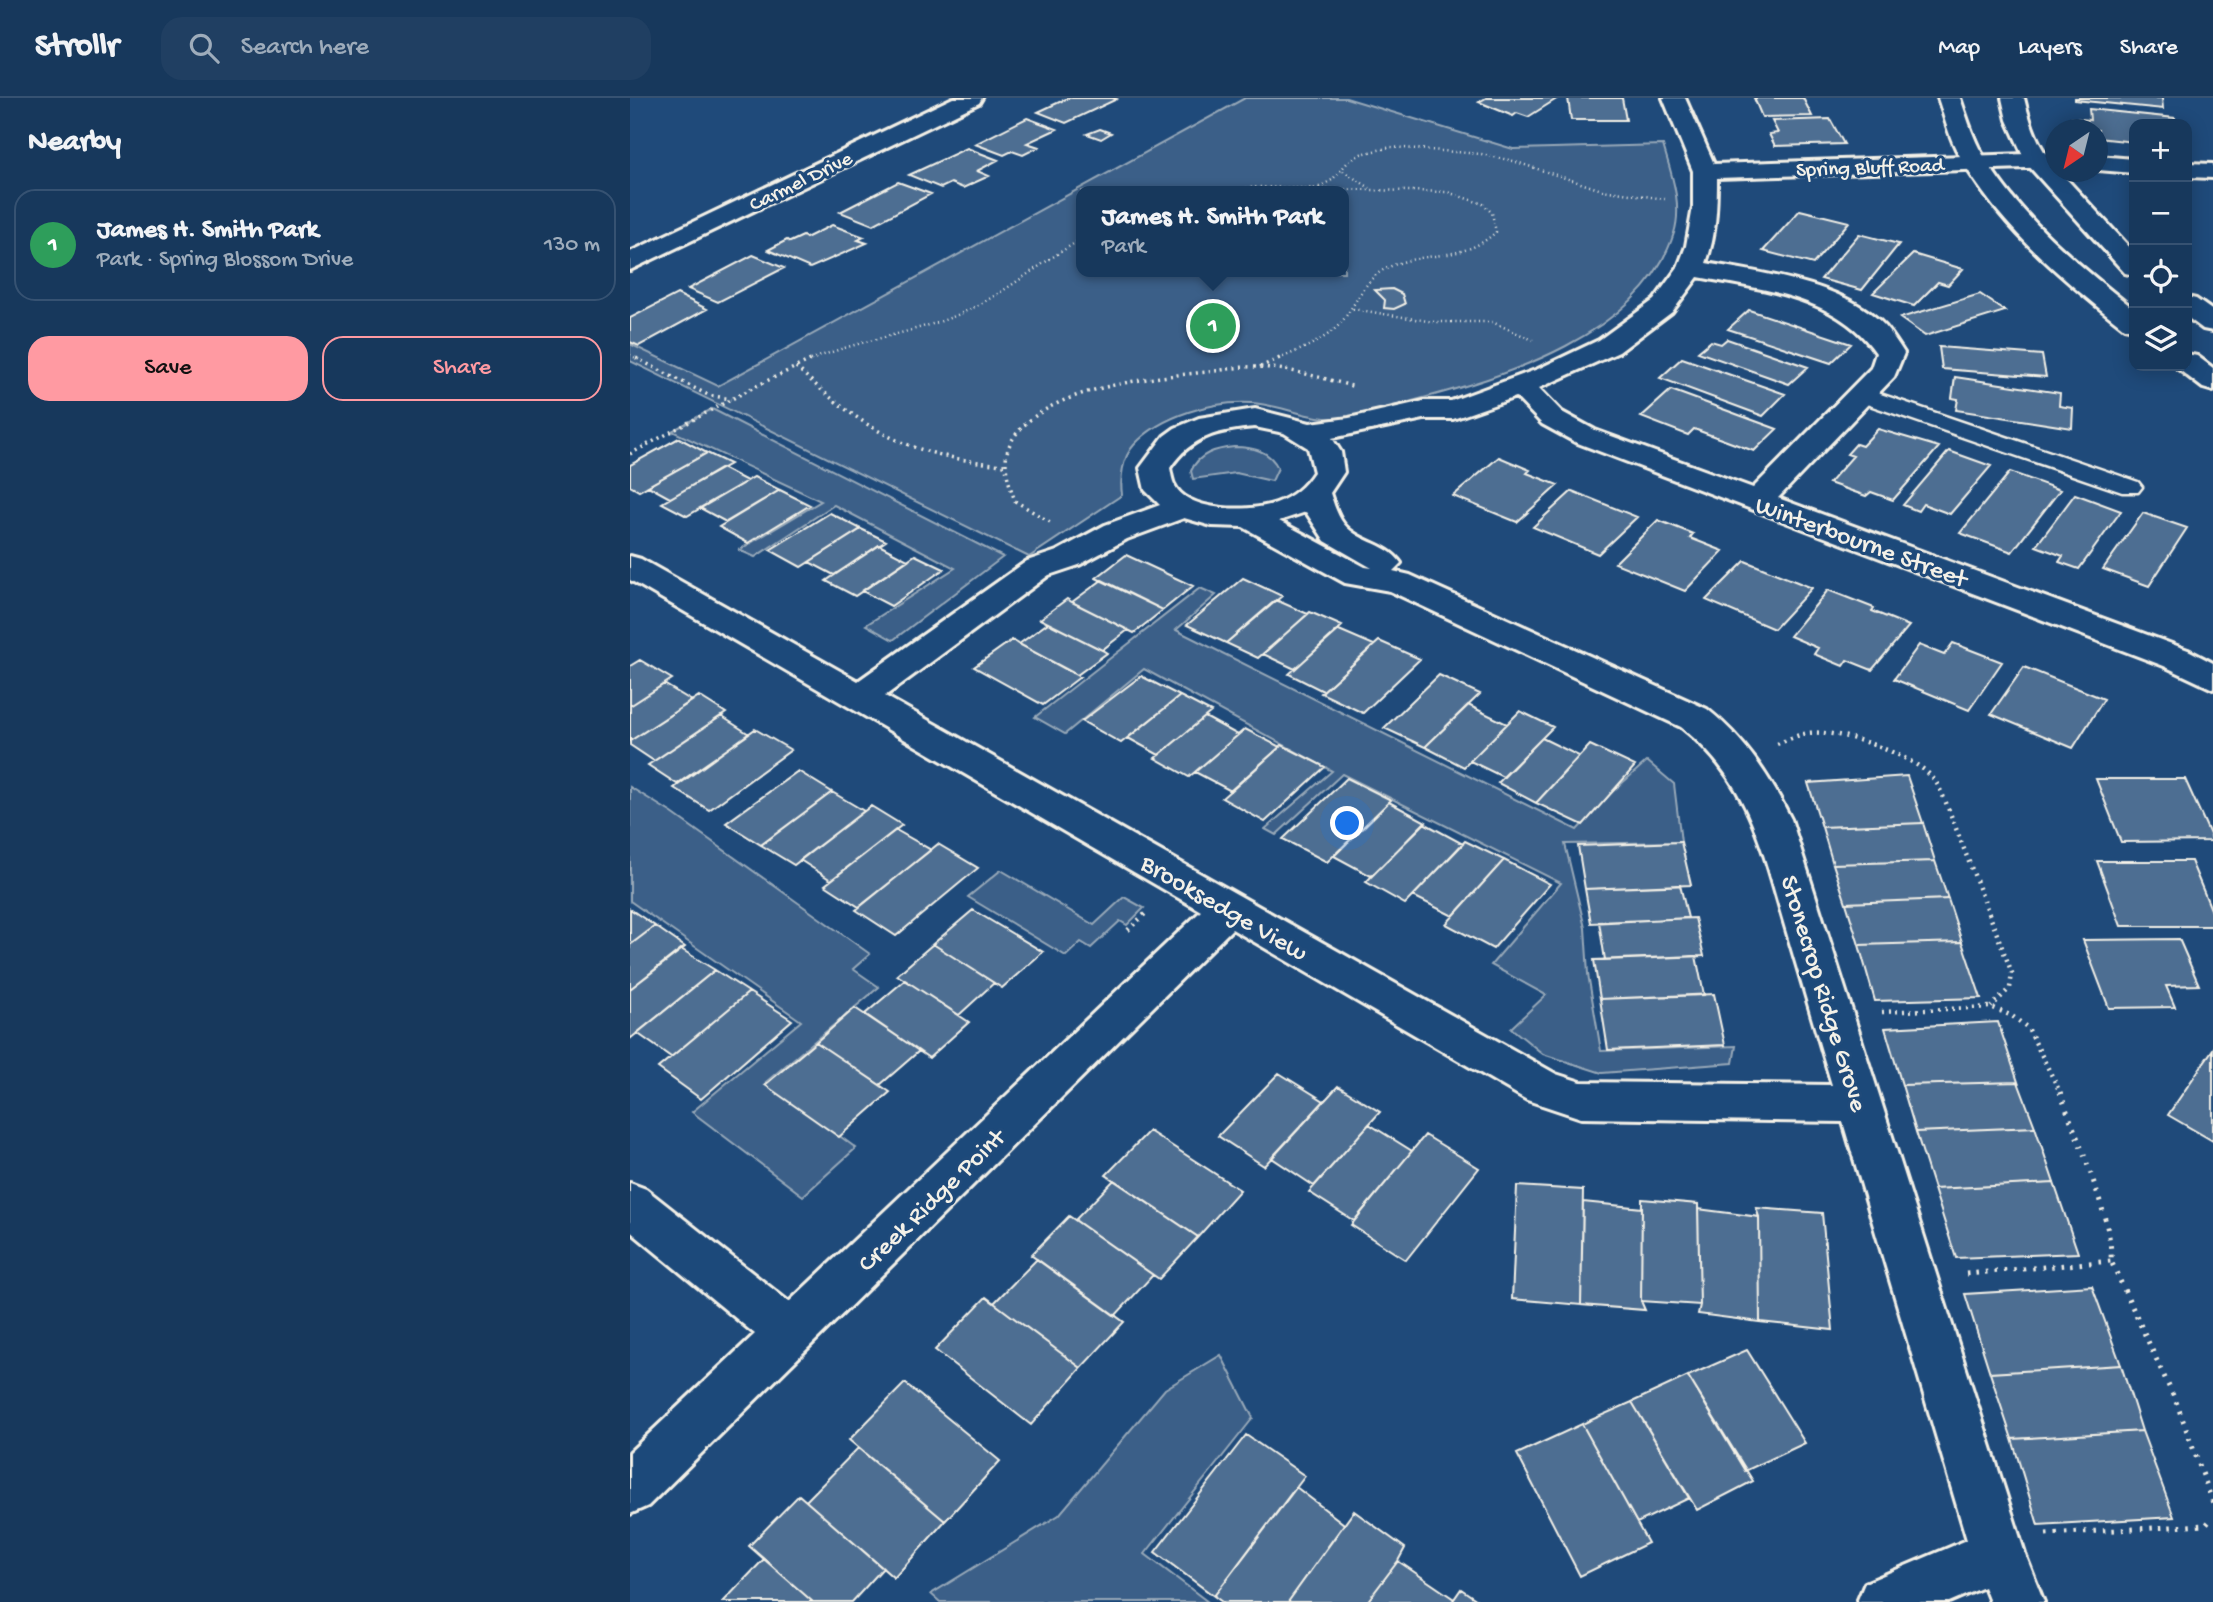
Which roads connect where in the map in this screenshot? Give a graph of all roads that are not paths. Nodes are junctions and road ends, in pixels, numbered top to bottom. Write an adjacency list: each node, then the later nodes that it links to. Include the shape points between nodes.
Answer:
1 (971, 98): 14 (street, Carmel Drive)
2 (1674, 98): 10 (street)
3 (1949, 98): 6 (street)
4 (2012, 98): 5 (street, via 2018,120)
5 (2045, 160): 6 (street, Spring Bluff Road)
6 (1977, 163): 10 (street, Spring Bluff Road); 17 (street, via 2023,223 2076,277)
7 (2108, 164): 8 (street)
8 (2129, 166)
9 (2192, 170): 11 (street)
10 (1705, 171): 15 (street, via 1704,219)
11 (2213, 172)
12 (2063, 182): 13 (street)
13 (2129, 261)
14 (630, 262)
15 (1691, 268): 21 (street, via 1663,306 1609,346); 22 (street, via 1797,292 1860,318 1883,337 1890,353 1884,371)
16 (2191, 308): 18 (street)
17 (2129, 317)
18 (2213, 323)
19 (2192, 366): 20 (street)
20 (2213, 382)
21 (1521, 386): 23 (street); 28 (street, Winterbourne Street, via 1552,418 1585,436)
22 (1860, 394): 27 (lane); 28 (street)
23 (1453, 410): 24 (street, via 1424,410); 26 (street, via 1435,429 1364,449)
24 (1305, 432): 25 (street, via 1255,418 1189,430 1167,445 1155,468); 26 (street, via 1326,450)
25 (1158, 480): 29 (street, via 1160,490); 32 (street, via 1050,552)
26 (1322, 482): 30 (street, via 1287,510); 33 (street, Stonecrop Ridge Grove, via 1325,524 1350,545 1382,558)
27 (2130, 487)
28 (1757, 502): 34 (street, Winterbourne Street, via 2140,645)
29 (1183, 508): 30 (street, via 1212,517); 32 (street)
30 (1249, 518): 33 (street, Stonecrop Ridge Grove, via 1357,576)
31 (630, 566): 35 (street, Brooksedge View)
32 (1038, 568): 35 (street)
33 (1398, 582): 37 (street, Stonecrop Ridge Grove, via 1695,718 1737,759 1755,782 1772,819)
34 (2213, 677)
35 (858, 698): 36 (street, Brooksedge View)
36 (1229, 908): 37 (street, Brooksedge View, via 1521,1076 1581,1100); 39 (street, Creek Ridge Point)
37 (1860, 1104): 41 (street, Stonecrop Ridge Grove)
38 (630, 1203): 39 (street)
39 (791, 1333): 40 (street, Creek Ridge Point)
40 (630, 1488)
41 (1998, 1554): 42 (street); 43 (street, Stonecrop Ridge Grove)
42 (1884, 1602)
43 (2017, 1602)

